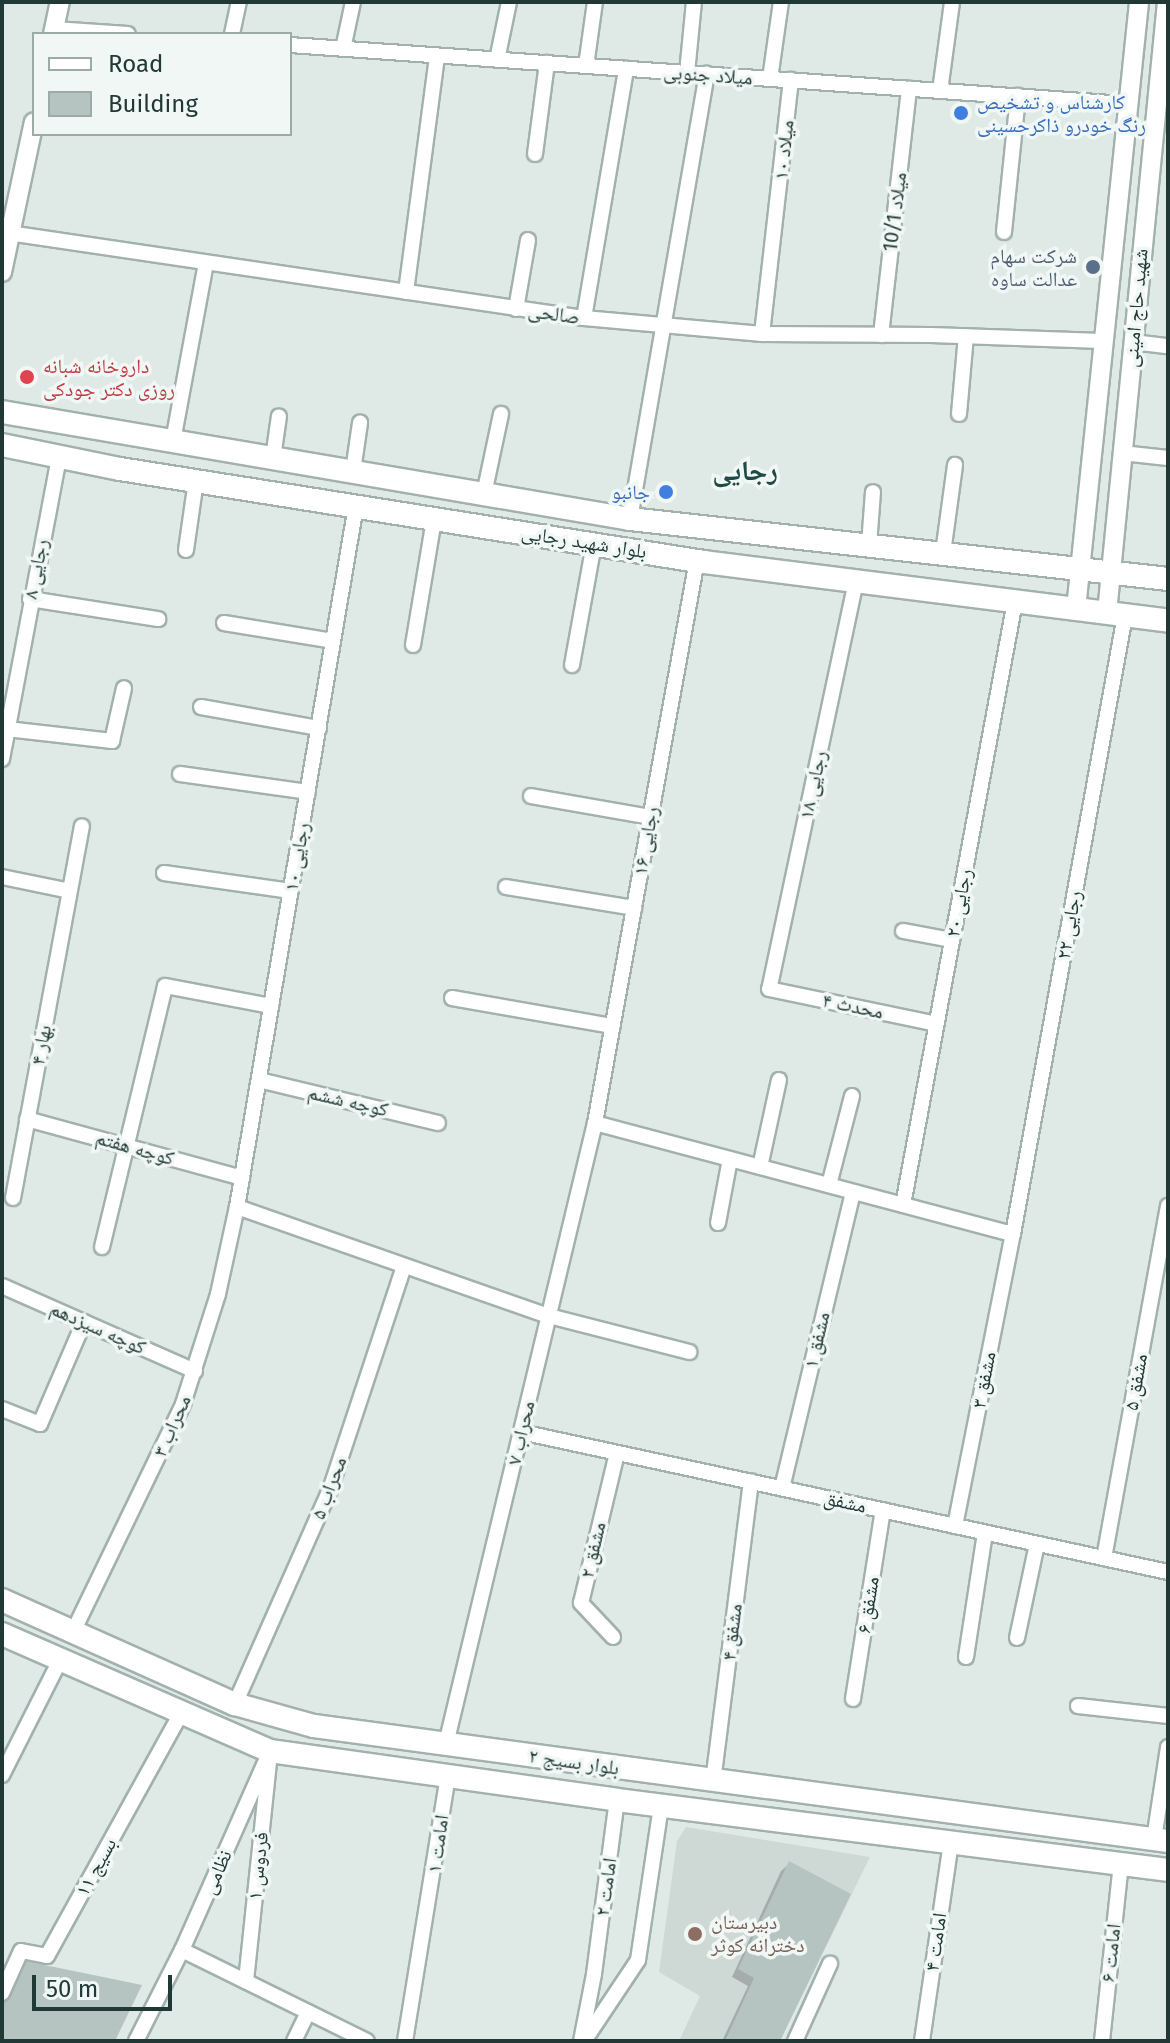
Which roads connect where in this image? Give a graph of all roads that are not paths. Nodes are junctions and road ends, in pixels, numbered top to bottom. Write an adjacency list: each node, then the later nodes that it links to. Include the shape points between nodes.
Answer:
1 (60, 2): 11 (street)
2 (239, 2): 13 (street)
3 (353, 2): 15 (street)
4 (509, 2): 17 (street)
5 (595, 2): 19 (street)
6 (694, 2): 22 (street)
7 (781, 2): 24 (street)
8 (952, 2): 27 (street)
9 (1139, 2): 29 (street, شهید حاج امینی)
10 (1167, 2): 21 (street, شهید حاج امینی)
11 (54, 31): 12 (street)
12 (79, 32)
13 (232, 32)
14 (292, 45): 15 (street, میلاد جنوبی)
15 (343, 49): 16 (street, میلاد جنوبی)
16 (437, 56): 17 (street, میلاد جنوبی); 37 (street)
17 (497, 60): 18 (street, میلاد جنوبی)
18 (547, 63): 19 (street, میلاد جنوبی); 31 (street)
19 (586, 66): 20 (street, میلاد جنوبی)
20 (626, 69): 22 (street, میلاد جنوبی); 39 (street)
21 (1163, 72): 45 (street, شهید حاج امینی)
22 (687, 73): 23 (street, میلاد جنوبی)
23 (707, 74): 24 (street, میلاد جنوبی); 40 (street)
24 (770, 79): 25 (street, میلاد جنوبی)
25 (791, 80): 26 (street, میلاد جنوبی); 41 (street, میلاد ۱۰)
26 (909, 89): 27 (street, میلاد جنوبی); 42 (street, میلاد 10/1)
27 (940, 91): 28 (street, میلاد جنوبی)
28 (1018, 96): 29 (street, میلاد جنوبی); 32 (street)
29 (1126, 104): 44 (street, شهید حاج امینی)
30 (32, 130): 33 (street)
31 (535, 154)
32 (1004, 232)
33 (6, 233): 35 (street, صالحی); 36 (street)
34 (528, 240): 38 (street)
35 (206, 263): 37 (street, صالحی); 52 (street)
36 (2, 272)
37 (406, 292): 38 (street, صالحی)
38 (516, 309): 39 (street, صالحی)
39 (584, 318): 40 (street, صالحی)
40 (665, 326): 41 (street, صالحی); 67 (street)
41 (762, 334): 42 (street, صالحی)
42 (881, 335): 43 (street, صالحی)
43 (966, 336): 44 (street, صالحی); 49 (street)
44 (1102, 341): 64 (street, شهید حاج امینی)
45 (1133, 342): 46 (street); 54 (street, شهید حاج امینی)
46 (1168, 346)
47 (2, 412): 52 (main road, بلوار شهید رجایی)
48 (501, 414): 62 (street)
49 (959, 414)
50 (279, 416): 56 (street)
51 (360, 423): 59 (street)
52 (173, 441): 56 (main road, بلوار شهید رجایی)
53 (2, 445): 55 (main road, بلوار شهید رجایی)
54 (1122, 453): 57 (street); 65 (street, شهید حاج امینی)
55 (59, 456): 60 (main road, بلوار شهید رجایی); 77 (street, رجایی ۸)
56 (273, 458): 59 (main road, بلوار شهید رجایی)
57 (1168, 458)
58 (955, 465): 71 (street)
59 (353, 471): 62 (main road, بلوار شهید رجایی)
60 (196, 481): 63 (main road, بلوار شهید رجایی); 70 (street)
61 (873, 492): 69 (street)
62 (484, 494): 67 (main road, بلوار شهید رجایی)
63 (356, 506): 66 (main road, بلوار شهید رجایی); 84 (street, رجایی ۱۰)
64 (1085, 514): 65 (street, via 1100,525); 73 (street, شهید حاج امینی)
65 (1116, 517): 74 (street, شهید حاج امینی)
66 (434, 519): 68 (main road, بلوار شهید رجایی); 85 (street)
67 (630, 519): 69 (main road, بلوار شهید رجایی)
68 (594, 544): 72 (main road, بلوار شهید رجایی); 86 (street)
69 (869, 545): 71 (main road, بلوار شهید رجایی)
70 (186, 550)
71 (943, 553): 73 (main road, بلوار شهید رجایی)
72 (697, 560): 76 (main road, بلوار شهید رجایی); 95 (street, رجایی ۱۶)
73 (1080, 568): 74 (main road, بلوار شهید رجایی); 79 (street, شهید حاج امینی)
74 (1112, 571): 75 (main road, بلوار شهید رجایی); 80 (street, شهید حاج امینی)
75 (1168, 579)
76 (856, 581): 78 (main road, بلوار شهید رجایی); 105 (street, رجایی ۱۸)
77 (30, 599): 81 (street); 90 (street, رجایی ۸)
78 (1015, 601): 79 (main road, بلوار شهید رجایی); 104 (street, رجایی ۲۰)
79 (1076, 609): 80 (main road, بلوار شهید رجایی)
80 (1116, 614): 82 (main road, بلوار شهید رجایی); 127 (street, رجایی ۲۲)
81 (158, 619)
82 (1168, 621)
83 (224, 623): 84 (street)
84 (333, 641): 89 (street, رجایی ۱۰)
85 (413, 645)
86 (572, 665)
87 (124, 688): 90 (street, via 112,741)
88 (201, 707): 89 (street)
89 (319, 728): 93 (street, رجایی ۱۰)
90 (7, 729): 91 (street, رجایی ۸)
91 (2, 759)
92 (180, 774): 93 (street)
93 (308, 792): 101 (street, رجایی ۱۰)
94 (531, 796): 95 (street)
95 (650, 817): 102 (street, رجایی ۱۶)
96 (82, 826): 100 (street, بهار ۴)
97 (164, 873): 101 (street)
98 (2, 877): 100 (street)
99 (506, 887): 102 (street)
100 (70, 891): 113 (street, بهار ۴)
101 (291, 891): 107 (street, رجایی ۱۰)
102 (634, 908): 109 (street, رجایی ۱۶)
103 (903, 931): 104 (street)
104 (952, 940): 108 (street, رجایی ۲۰)
105 (769, 989): 108 (street, محدث ۴)
106 (452, 998): 109 (street)
107 (271, 1006): 110 (street, رجایی ۱۰); 116 (street, via 165,986)
108 (936, 1024): 123 (street, رجایی ۲۰)
109 (613, 1026): 115 (street, رجایی ۱۶)
110 (259, 1080): 114 (street, کوچه ششم); 119 (street, رجایی ۱۰)
111 (779, 1080): 118 (street)
112 (852, 1096): 120 (street)
113 (27, 1119): 116 (street, کوچه هفتم); 122 (street, بهار ۴)
114 (438, 1123)
115 (595, 1123): 117 (street); 131 (street, محراب ۷)
116 (128, 1146): 119 (street, کوچه هفتم); 128 (street)
117 (730, 1159): 118 (street); 126 (street)
118 (760, 1167): 120 (street)
119 (242, 1178): 125 (street, رجایی ۱۰)
120 (829, 1185): 121 (street)
121 (853, 1192): 123 (street); 139 (street, مشفق ۱)
122 (13, 1198)
123 (903, 1205): 127 (street)
124 (1168, 1206): 144 (street, مشفق ۵)
125 (237, 1207): 129 (street); 134 (street, محراب ۳)
126 (718, 1223)
127 (1013, 1234): 141 (street, مشفق ۳)
128 (102, 1247)
129 (404, 1266): 131 (street); 154 (street, محراب ۵, via 330,1490)
130 (2, 1286): 132 (street, کوچه سیزدهم)
131 (549, 1316): 133 (street); 136 (street, محراب ۷)
132 (84, 1322): 134 (street, کوچه سیزدهم); 135 (street, via 40,1424)
133 (689, 1352)
134 (195, 1371): 147 (street, محراب ۳)
135 (2, 1409)
136 (521, 1432): 137 (street, مشفق); 159 (street, محراب ۷)
137 (617, 1453): 138 (street, مشفق); 149 (street, مشفق ۲, via 581,1603)
138 (751, 1481): 139 (street, مشفق); 164 (street, مشفق ۴)
139 (782, 1488): 140 (street, مشفق)
140 (883, 1510): 141 (street, مشفق); 153 (street, مشفق ۶)
141 (955, 1526): 142 (street, مشفق)
142 (985, 1533): 143 (street, مشفق); 151 (street)
143 (1037, 1544): 144 (street, مشفق); 150 (street)
144 (1104, 1558): 145 (street, مشفق)
145 (1168, 1572)
146 (2, 1600): 147 (main road, بلوار بسیج ۲)
147 (73, 1632): 154 (main road, بلوار بسیج ۲)
148 (2, 1634): 152 (main road, بلوار بسیج ۲)
149 (613, 1637)
150 (1017, 1638)
151 (966, 1657)
152 (60, 1660): 156 (main road, بلوار بسیج ۲); 162 (street)
153 (853, 1699)
154 (235, 1704): 158 (main road, بلوار بسیج ۲)
155 (1078, 1706): 157 (street)
156 (180, 1715): 161 (main road, بلوار بسیج ۲); 176 (street, ۱۱ بسیج, via 47,1956 21,1951)
157 (1168, 1716)
158 (279, 1718): 159 (main road, بلوار بسیج ۲); 161 (main road)
159 (446, 1744): 164 (main road, بلوار بسیج ۲)
160 (1168, 1747): 168 (street)
161 (270, 1751): 163 (main road, بلوار بسیج ۲); 173 (street, نظامی); 175 (street, فردوس ۱)
162 (2, 1775)
163 (448, 1776): 165 (main road, بلوار بسیج ۲); 181 (street, امامت ۱)
164 (713, 1782): 167 (main road, بلوار بسیج ۲)
165 (617, 1800): 166 (main road, بلوار بسیج ۲); 182 (street, امامت ۲)
166 (661, 1806): 169 (main road, بلوار بسیج ۲); 182 (street, via 638,1960)
167 (1079, 1829): 168 (main road, بلوار بسیج ۲); 170 (street)
168 (1161, 1840)
169 (951, 1842): 170 (main road, بلوار بسیج ۲); 184 (street, امامت ۴)
170 (1076, 1858): 171 (main road, بلوار بسیج ۲)
171 (1121, 1864): 172 (main road, بلوار بسیج ۲); 185 (street, امامت ۶)
172 (1168, 1870)
173 (182, 1950): 175 (street); 178 (street, نظامی)
174 (830, 1964): 183 (street)
175 (246, 1981): 177 (street)
176 (2, 1993)
177 (308, 2012): 179 (street); 180 (street)
178 (136, 2041)
179 (294, 2041)
180 (367, 2041)
181 (405, 2041)
182 (582, 2041)
183 (795, 2041)
184 (922, 2041)
185 (1102, 2041)

